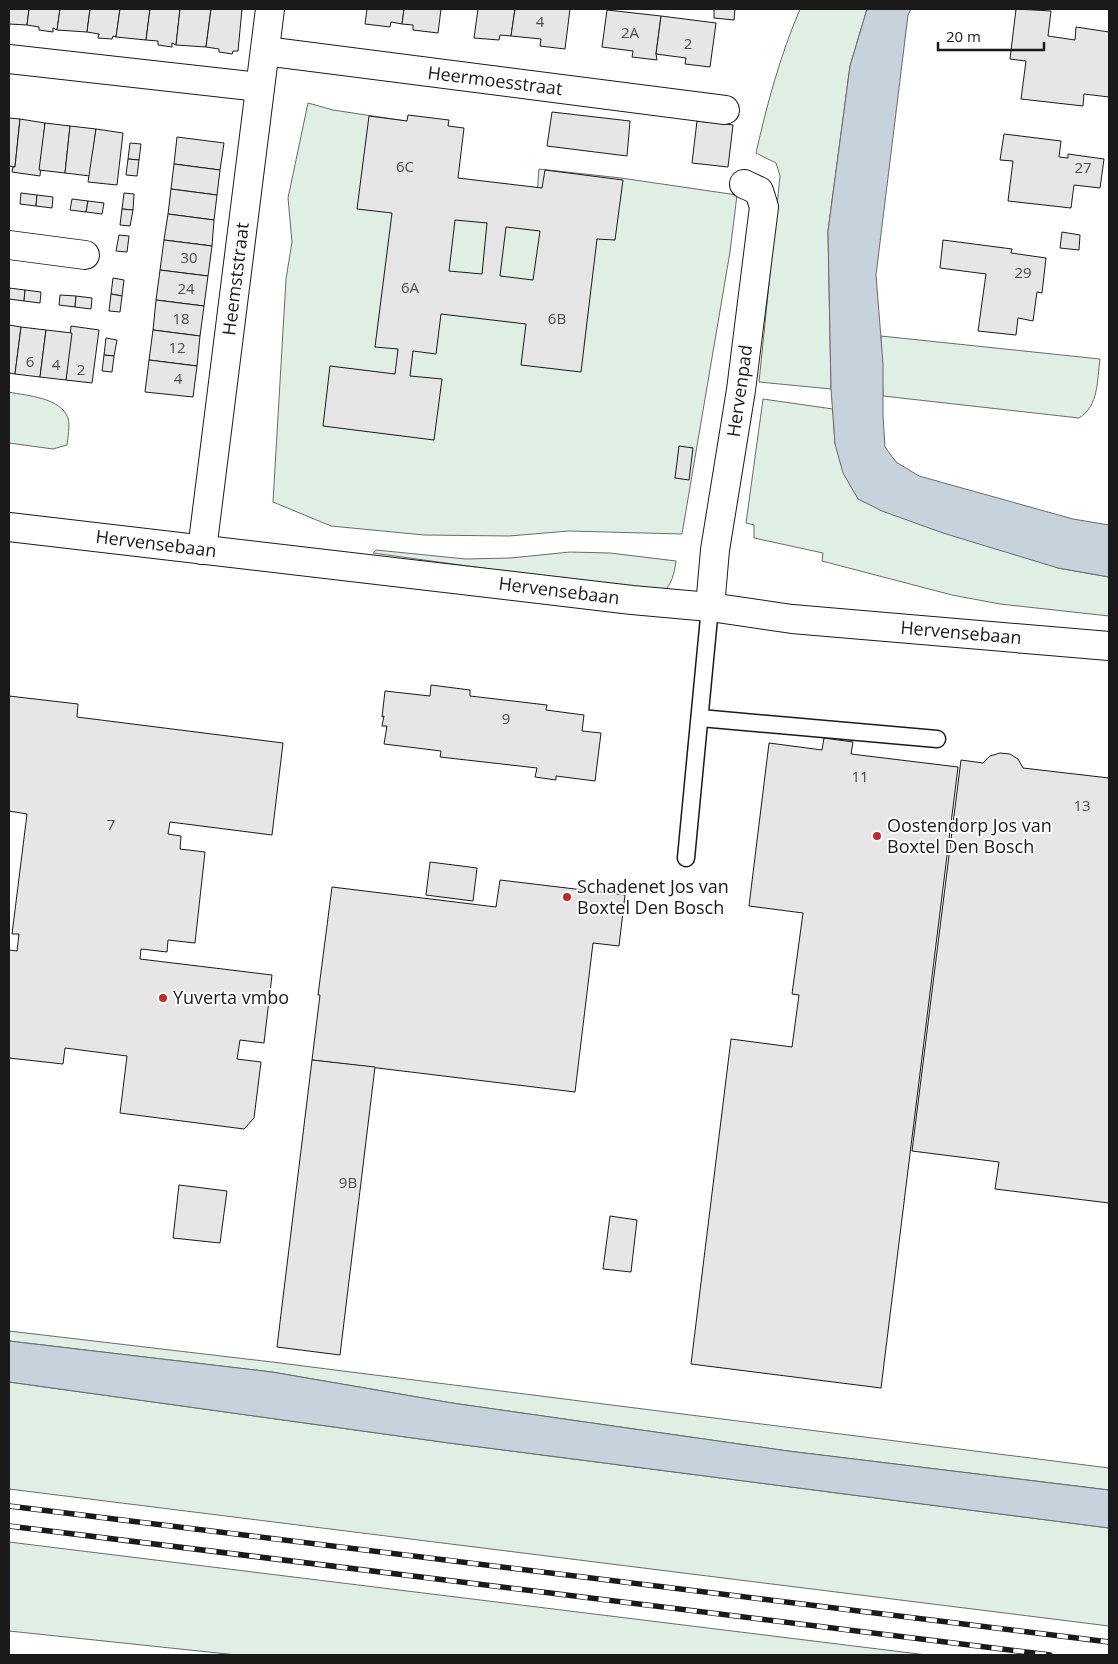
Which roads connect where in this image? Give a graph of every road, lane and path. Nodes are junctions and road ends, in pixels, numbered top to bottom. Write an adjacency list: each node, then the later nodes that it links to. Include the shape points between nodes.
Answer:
1 (270, 9): 2 (street, Heemststraat)
2 (265, 51): 4 (street, Heemststraat); 5 (street, Heermoesstraat)
3 (9, 59): 4 (street)
4 (260, 87): 10 (street, Heemststraat)
5 (725, 110)
6 (744, 184): 11 (street, Hervenpad, via 759,191 764,207 741,390 715,550)
7 (9, 245): 8 (street)
8 (85, 255)
9 (9, 527): 10 (street, Hervensebaan)
10 (202, 550): 11 (street, Hervensebaan)
11 (710, 607): 12 (street, Hervensebaan, via 792,619); 13 (lane)
12 (1109, 646)
13 (700, 718): 14 (lane); 15 (lane)
14 (937, 740)
15 (686, 858)

